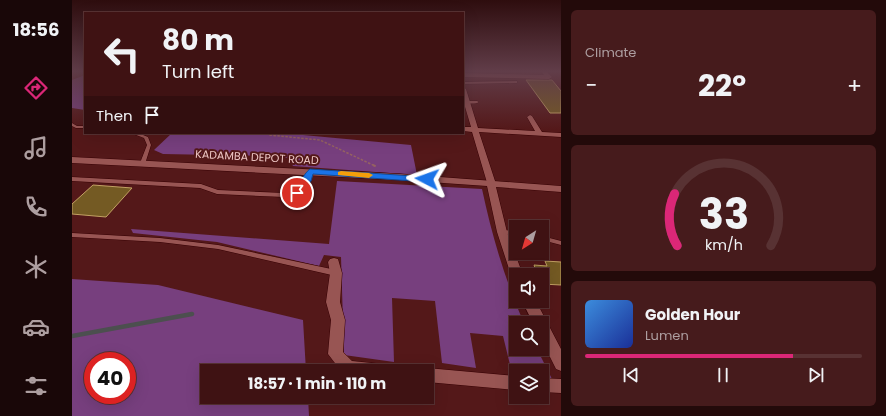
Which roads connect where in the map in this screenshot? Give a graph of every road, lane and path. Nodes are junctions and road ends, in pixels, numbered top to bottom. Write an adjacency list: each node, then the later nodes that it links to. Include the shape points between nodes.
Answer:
1 (477, 102): 2 (lane)
2 (466, 103): 8 (street)
3 (530, 117): 11 (street)
4 (72, 124): 6 (lane)
5 (84, 127): 6 (lane)
6 (74, 128)
7 (464, 129): 8 (street)
8 (476, 130): 11 (street); 18 (street)
9 (136, 134): 14 (lane, via 146,137 149,145)
10 (274, 134): 15 (path, via 320,140)
11 (540, 134): 12 (street)
12 (561, 135)
13 (72, 160): 14 (street, KADAMBA DEPOT ROAD)
14 (143, 164): 16 (street, KADAMBA DEPOT ROAD)
15 (380, 168)
16 (310, 172): 17 (lane, via 297,193 284,196 217,192 201,186); 18 (street, KADAMBA DEPOT ROAD)
17 (72, 179)
18 (492, 184): 19 (street, KADAMBA DEPOT ROAD); 20 (street)
19 (561, 189)
20 (502, 232): 21 (lane); 26 (street)
21 (509, 232)
22 (72, 235): 25 (lane, via 160,240 218,247)
23 (549, 240): 24 (lane)
24 (561, 243)
25 (335, 268): 28 (street, via 333,302 338,320 335,354)
26 (515, 268)
27 (549, 341): 29 (street)
28 (344, 364)
29 (561, 364)
30 (434, 376): 31 (street)
31 (509, 381)
32 (549, 385): 33 (street)
33 (561, 386)

